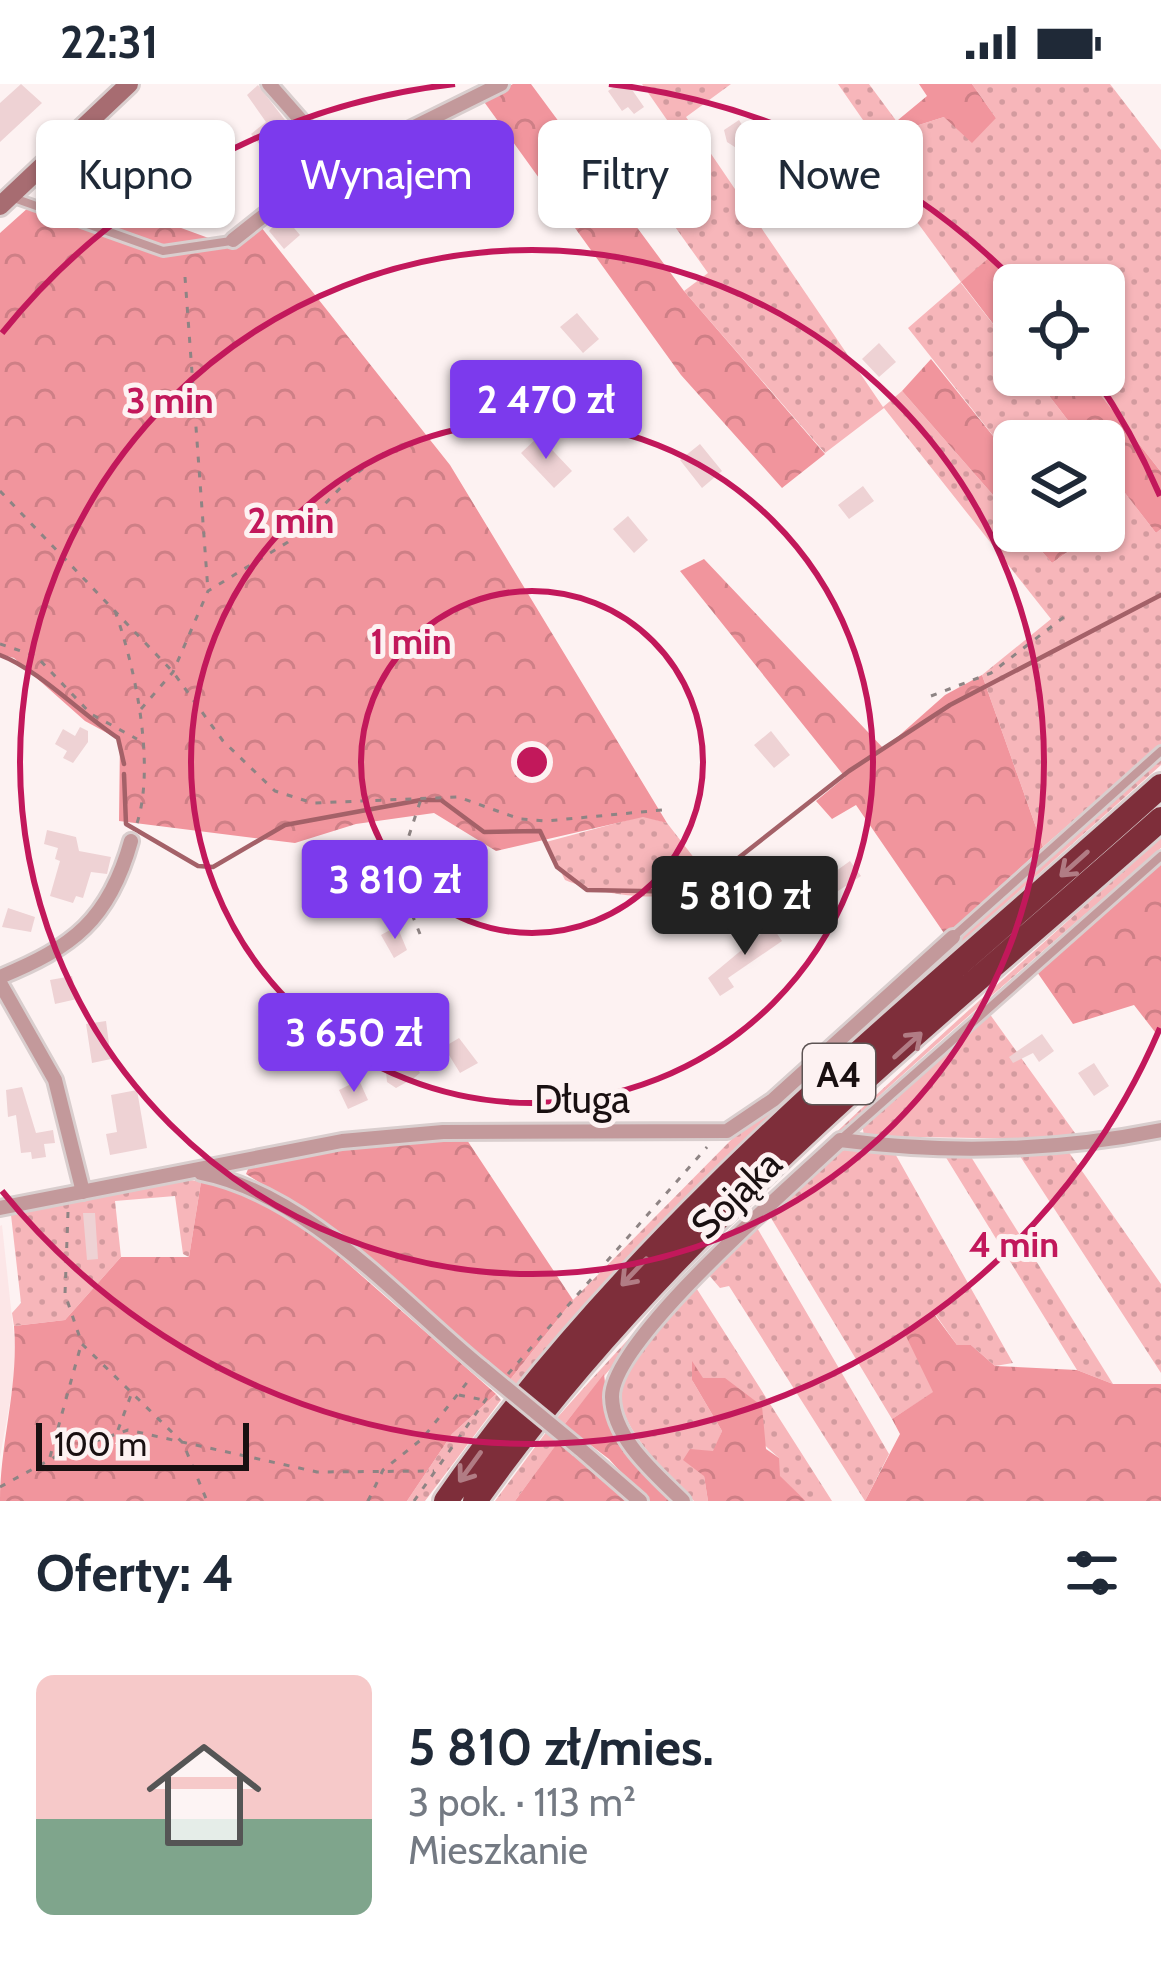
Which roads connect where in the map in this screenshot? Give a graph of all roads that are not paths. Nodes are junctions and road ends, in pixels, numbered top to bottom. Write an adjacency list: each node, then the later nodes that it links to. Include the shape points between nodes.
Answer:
1 (129, 84): 6 (main road)
2 (269, 84): 4 (street)
3 (501, 84): 5 (street)
4 (301, 120)
5 (428, 120)
6 (5, 201): 8 (lane, via 164,251)
7 (259, 219): 8 (street)
8 (233, 240)
9 (1161, 751): 14 (lane)
10 (1161, 786): 23 (highway, A4, one-way to 23, via 709,1196 536,1382)
11 (1161, 819): 24 (highway, A4, one-way to 11, via 581,1366 709,1230)
12 (134, 834): 15 (street, via 102,912 41,963)
13 (1161, 856): 17 (lane)
14 (953, 937): 18 (street, Długa, via 739,1128 443,1132)
15 (0, 980): 21 (street, via 55,1080)
16 (1161, 1130): 17 (street, via 1027,1149)
17 (840, 1140): 26 (street, Sojąka, via 619,1366 612,1397 620,1425)
18 (244, 1156): 19 (street, Długa); 20 (street)
19 (196, 1172): 20 (street); 21 (street, Długa)
20 (237, 1180): 25 (street, bridge, via 303,1217)
21 (77, 1193): 22 (street, Długa)
22 (0, 1208)
23 (446, 1501)
24 (476, 1501)
25 (640, 1501)
26 (683, 1501)

